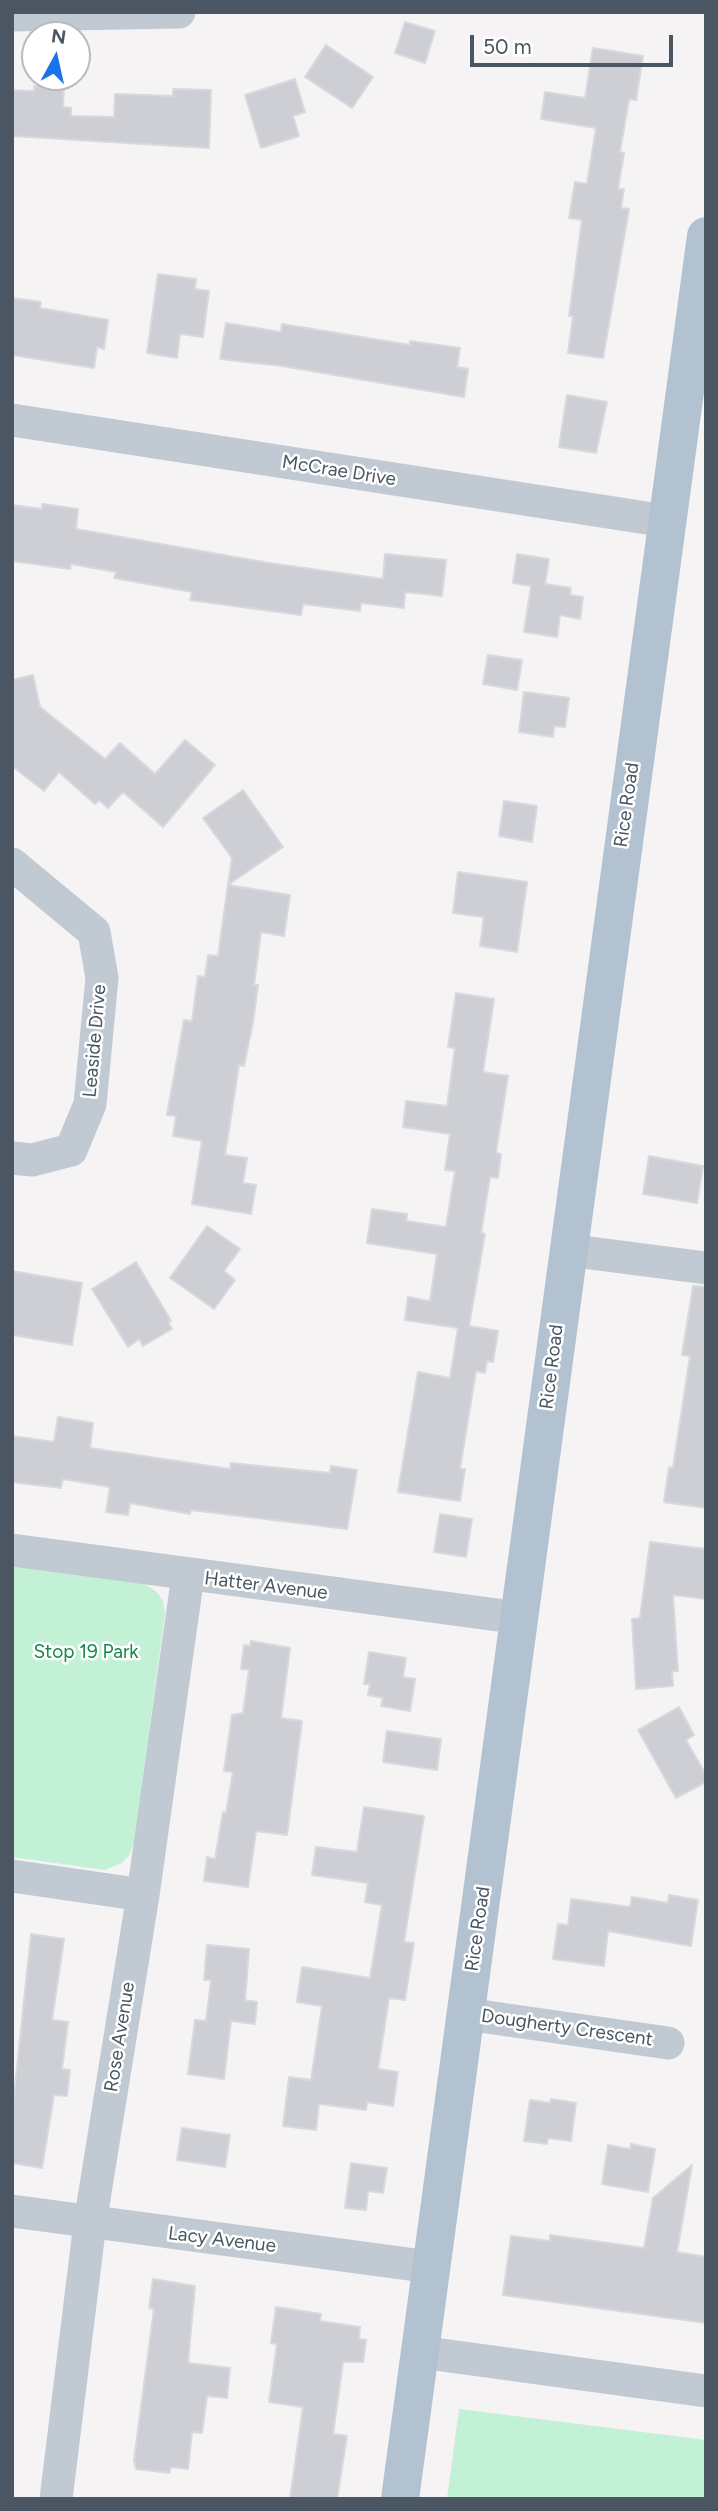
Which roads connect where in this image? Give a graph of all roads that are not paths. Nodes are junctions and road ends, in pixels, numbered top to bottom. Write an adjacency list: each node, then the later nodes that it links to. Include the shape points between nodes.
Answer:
1 (179, 12): 2 (street)
2 (12, 15)
3 (706, 236): 5 (main road, Rice Road)
4 (12, 420): 5 (street, McCrae Drive)
5 (666, 522): 8 (main road, Rice Road)
6 (12, 864): 7 (street, Leaside Drive, via 93,932 102,978 90,1104 71,1150 32,1160)
7 (12, 1158)
8 (568, 1250): 9 (street); 12 (main road, Rice Road)
9 (706, 1268)
10 (12, 1550): 11 (street, Hatter Avenue)
11 (188, 1575): 12 (street, Hatter Avenue); 14 (street, Rose Avenue)
12 (520, 1618): 15 (main road, Rice Road)
13 (12, 1876): 14 (street)
14 (143, 1895): 18 (street, Rose Avenue)
15 (466, 2014): 16 (street, Dougherty Crescent); 19 (main road, Rice Road)
16 (668, 2042)
17 (12, 2211): 18 (street, Lacy Avenue)
18 (90, 2223): 19 (street, Lacy Avenue); 22 (street, Rose Avenue)
19 (431, 2267): 20 (main road, Rice Road)
20 (419, 2352): 21 (street); 23 (main road, Rice Road)
21 (706, 2391)
22 (56, 2499)
23 (400, 2499)

